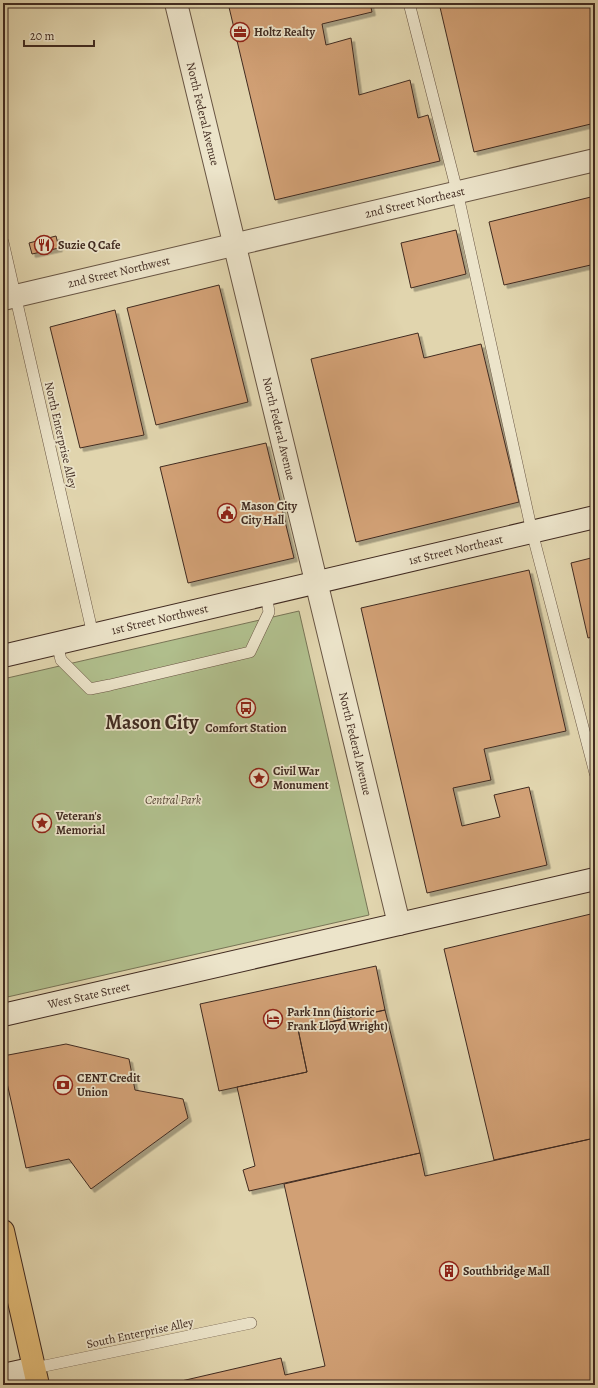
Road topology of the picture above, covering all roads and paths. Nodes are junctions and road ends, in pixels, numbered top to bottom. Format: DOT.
graph roads {
  1 [pos="176,3"];
  2 [pos="409,3"];
  3 [pos="595,160"];
  4 [pos="457,191"];
  5 [pos="3,242"];
  6 [pos="235,245"];
  7 [pos="9,298"];
  8 [pos="595,518"];
  9 [pos="532,532"];
  10 [pos="316,582"];
  11 [pos="266,594"];
  12 [pos="93,635"];
  13 [pos="57,643"];
  14 [pos="3,656"];
  15 [pos="595,773"];
  16 [pos="595,879"];
  17 [pos="399,924"];
  18 [pos="3,1015"];
  19 [pos="3,1231"];
  20 [pos="251,1323"];
  21 [pos="3,1375"];
  22 [pos="36,1377"];
  1 -- 6 [label="street, North Federal Avenue"];
  2 -- 4 [label="lane"];
  3 -- 4 [label="street, 2nd Street Northeast"];
  4 -- 6 [label="street, 2nd Street Northeast"];
  4 -- 9 [label="lane"];
  5 -- 7 [label="lane, North Enterprise Alley"];
  6 -- 7 [label="street, 2nd Street Northwest"];
  6 -- 10 [label="street, North Federal Avenue"];
  7 -- 12 [label="lane, North Enterprise Alley"];
  8 -- 9 [label="street, 1st Street Northeast"];
  9 -- 10 [label="street, 1st Street Northeast"];
  9 -- 15 [label="lane"];
  10 -- 11 [label="street, 1st Street Northwest"];
  10 -- 17 [label="street, North Federal Avenue"];
  11 -- 12 [label="street, 1st Street Northwest"];
  11 -- 13 [label="lane"];
  12 -- 13 [label="street, 1st Street Northwest"];
  13 -- 14 [label="street, 1st Street Northwest"];
  16 -- 17 [label="street, West State Street"];
  17 -- 18 [label="street, West State Street"];
  19 -- 22 [label="main road"];
  20 -- 22 [label="lane, South Enterprise Alley"];
  21 -- 22 [label="street"];
}
